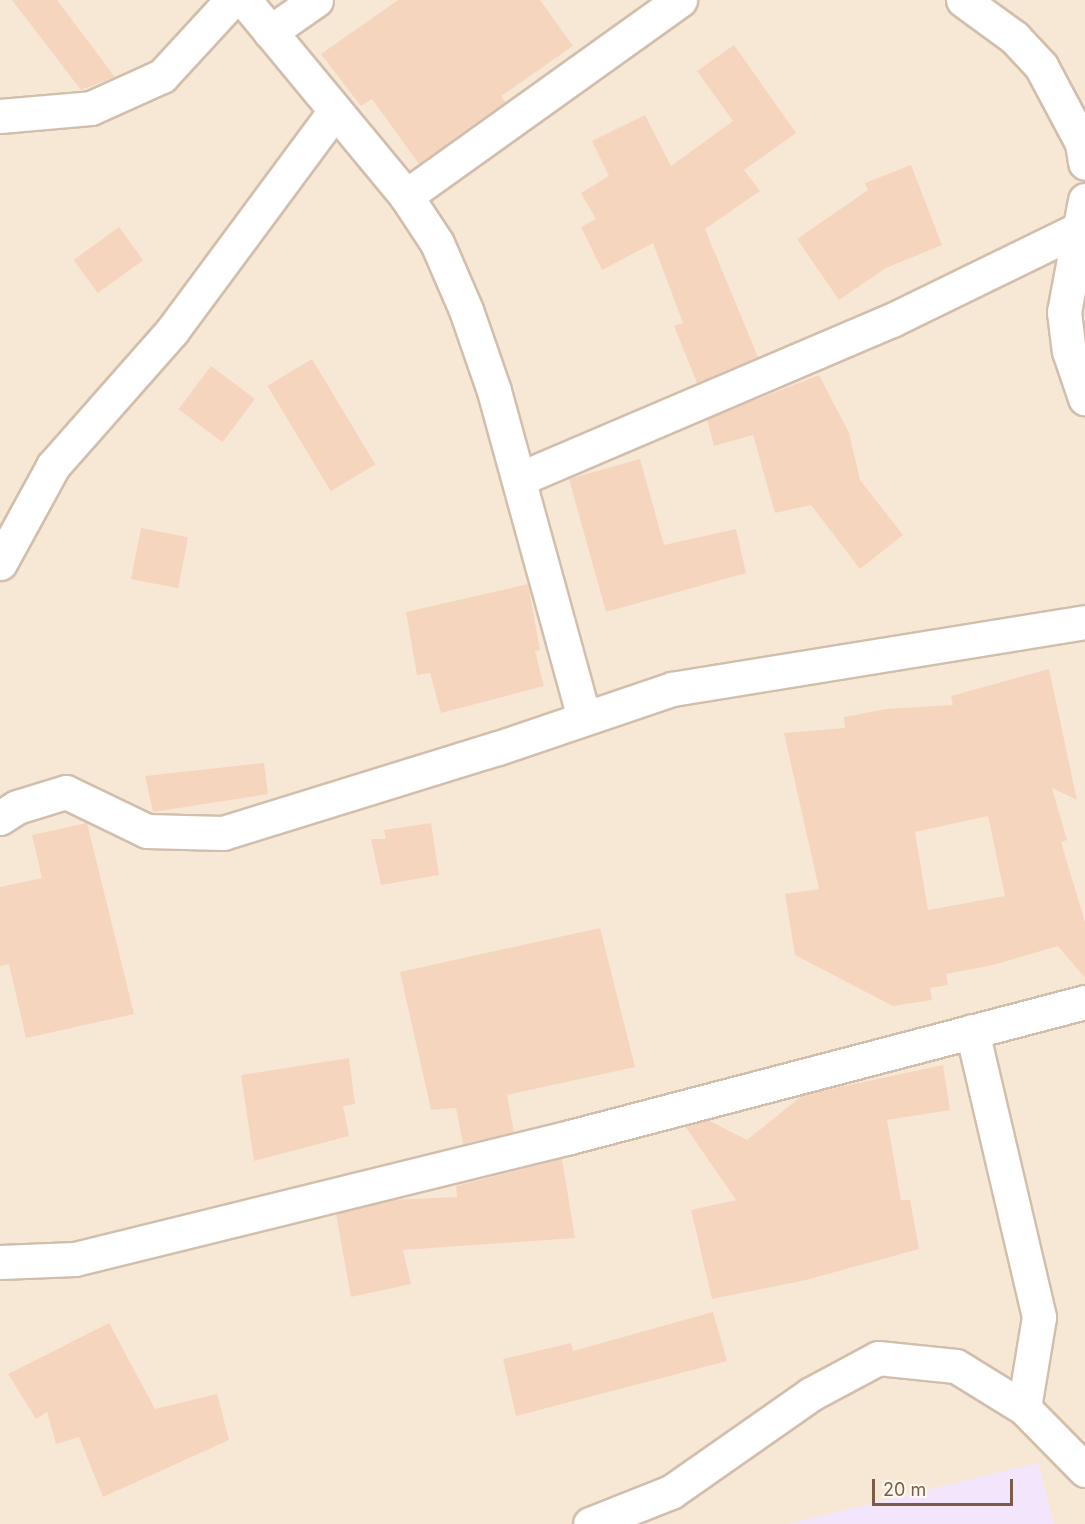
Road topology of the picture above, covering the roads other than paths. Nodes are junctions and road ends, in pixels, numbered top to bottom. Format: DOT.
graph roads {
  1 [pos="232,0"];
  2 [pos="244,0"];
  3 [pos="316,0"];
  4 [pos="680,0"];
  5 [pos="963,0"];
  6 [pos="270,32"];
  7 [pos="335,111"];
  8 [pos="0,116"];
  9 [pos="1085,164"];
  10 [pos="406,196"];
  11 [pos="1084,218"];
  12 [pos="1085,398"];
  13 [pos="519,479"];
  14 [pos="0,563"];
  15 [pos="1085,622"];
  16 [pos="584,717"];
  17 [pos="0,818"];
  18 [pos="1085,1002"];
  19 [pos="972,1031"];
  20 [pos="0,1262"];
  21 [pos="1024,1408"];
  22 [pos="1085,1470"];
  23 [pos="590,1524"];
  1 -- 8 [label="street"];
  2 -- 6 [label="street"];
  3 -- 6 [label="street"];
  4 -- 10 [label="street"];
  5 -- 9 [label="street"];
  6 -- 7 [label="street"];
  7 -- 10 [label="street"];
  7 -- 14 [label="street"];
  10 -- 13 [label="street"];
  11 -- 12 [label="street"];
  11 -- 13 [label="street"];
  13 -- 16 [label="street"];
  15 -- 16 [label="street"];
  16 -- 17 [label="street"];
  18 -- 19 [label="street"];
  19 -- 20 [label="street"];
  19 -- 21 [label="street"];
  21 -- 22 [label="street"];
  21 -- 23 [label="street"];
}
